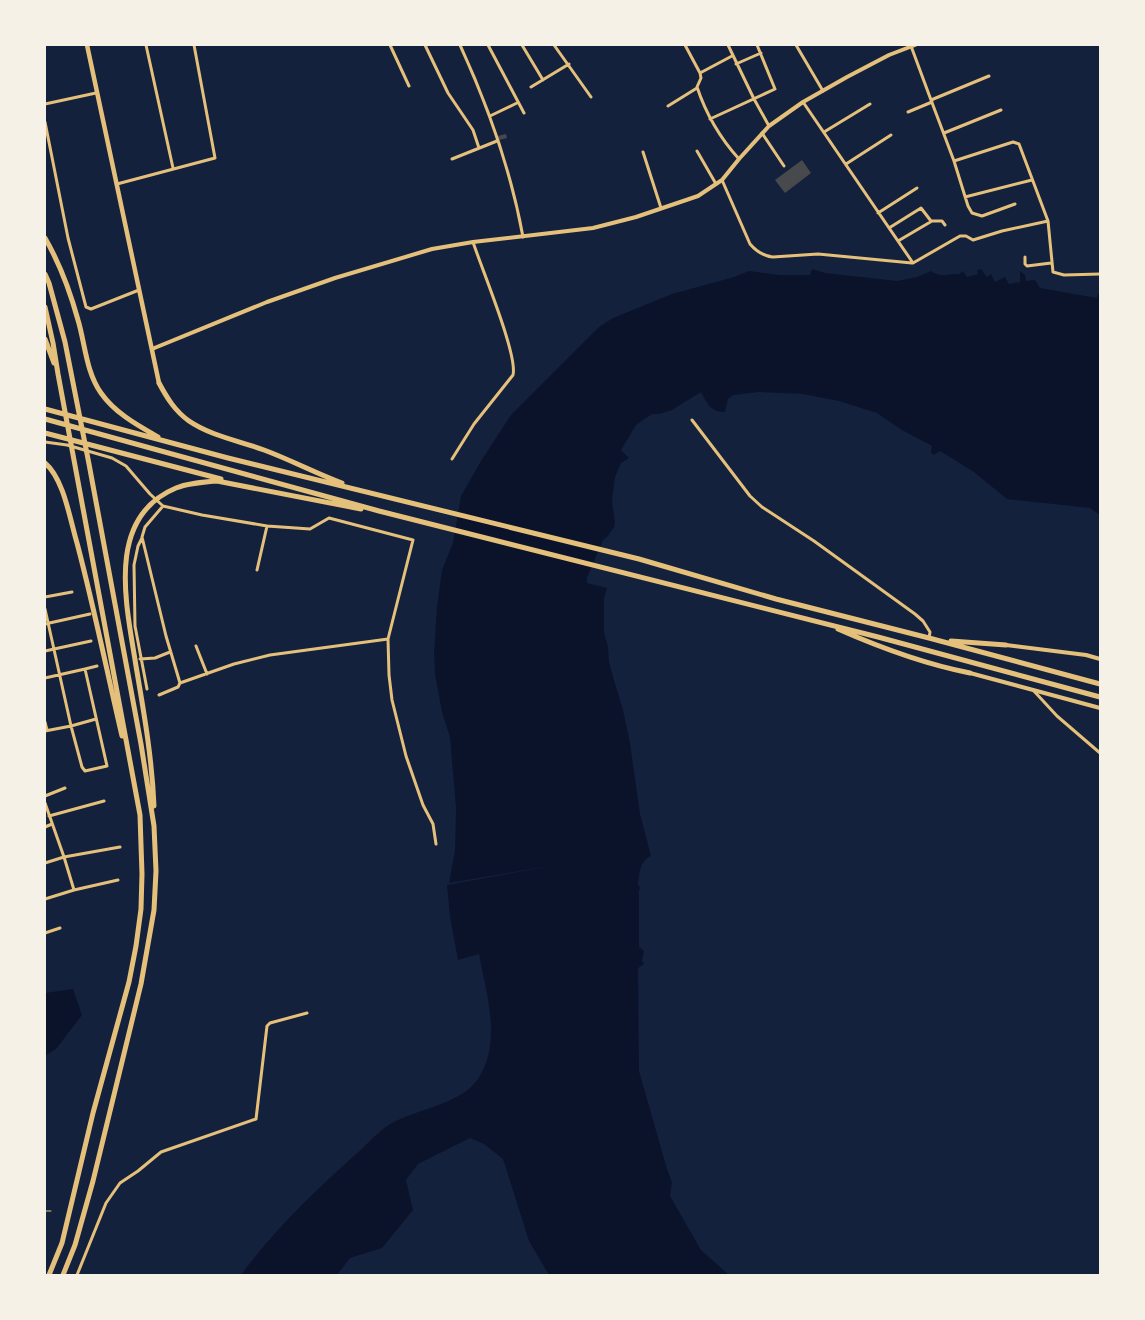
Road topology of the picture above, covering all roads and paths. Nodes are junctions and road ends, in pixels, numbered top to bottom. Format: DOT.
graph roads {
  1 [pos="87,45"];
  2 [pos="146,45"];
  3 [pos="194,45"];
  4 [pos="390,45"];
  5 [pos="425,45"];
  6 [pos="460,45"];
  7 [pos="488,45"];
  8 [pos="522,45"];
  9 [pos="554,45"];
  10 [pos="685,45"];
  11 [pos="728,45"];
  12 [pos="757,45"];
  13 [pos="796,45"];
  14 [pos="913,46"];
  15 [pos="761,53"];
  16 [pos="732,56"];
  17 [pos="569,64"];
  18 [pos="736,64"];
  19 [pos="700,72"];
  20 [pos="989,76"];
  21 [pos="544,80"];
  22 [pos="410,86"];
  23 [pos="531,87"];
  24 [pos="697,88"];
  25 [pos="823,91"];
  26 [pos="96,93"];
  27 [pos="591,97"];
  28 [pos="754,99"];
  29 [pos="932,101"];
  30 [pos="803,102"];
  31 [pos="517,103"];
  32 [pos="45,104"];
  33 [pos="870,104"];
  34 [pos="668,106"];
  35 [pos="1002,110"];
  36 [pos="908,112"];
  37 [pos="524,113"];
  38 [pos="490,116"];
  39 [pos="710,119"];
  40 [pos="45,122"];
  41 [pos="769,126"];
  42 [pos="824,132"];
  43 [pos="762,133"];
  44 [pos="944,133"];
  45 [pos="891,134"];
  46 [pos="497,140"];
  47 [pos="479,148"];
  48 [pos="697,151"];
  49 [pos="643,152"];
  50 [pos="452,159"];
  51 [pos="739,159"];
  52 [pos="954,161"];
  53 [pos="846,164"];
  54 [pos="784,166"];
  55 [pos="173,168"];
  56 [pos="722,180"];
  57 [pos="1032,180"];
  58 [pos="116,184"];
  59 [pos="716,184"];
  60 [pos="917,188"];
  61 [pos="965,196"];
  62 [pos="1015,204"];
  63 [pos="661,208"];
  64 [pos="878,213"];
  65 [pos="1048,221"];
  66 [pos="932,222"];
  67 [pos="945,225"];
  68 [pos="889,228"];
  69 [pos="523,237"];
  70 [pos="45,238"];
  71 [pos="473,242"];
  72 [pos="898,242"];
  73 [pos="1025,257"];
  74 [pos="913,263"];
  75 [pos="1051,263"];
  76 [pos="45,274"];
  77 [pos="1100,274"];
  78 [pos="139,290"];
  79 [pos="45,307"];
  80 [pos="45,338"];
  81 [pos="152,349"];
  82 [pos="57,372"];
  83 [pos="159,383"];
  84 [pos="45,409"];
  85 [pos="45,418"];
  86 [pos="692,420"];
  87 [pos="45,435"];
  88 [pos="165,441"];
  89 [pos="45,442"];
  90 [pos="452,459"];
  91 [pos="45,463"];
  92 [pos="246,486"];
  93 [pos="359,489"];
  94 [pos="164,506"];
  95 [pos="379,511"];
  96 [pos="266,526"];
  97 [pos="142,537"];
  98 [pos="257,570"];
  99 [pos="72,592"];
  100 [pos="45,597"];
  101 [pos="45,609"];
  102 [pos="90,614"];
  103 [pos="823,623"];
  104 [pos="47,624"];
  105 [pos="929,638"];
  106 [pos="388,639"];
  107 [pos="938,640"];
  108 [pos="91,641"];
  109 [pos="1006,645"];
  110 [pos="196,646"];
  111 [pos="54,650"];
  112 [pos="45,651"];
  113 [pos="170,652"];
  114 [pos="140,659"];
  115 [pos="1100,659"];
  116 [pos="97,666"];
  117 [pos="85,669"];
  118 [pos="60,674"];
  119 [pos="207,674"];
  120 [pos="970,674"];
  121 [pos="45,678"];
  122 [pos="180,683"];
  123 [pos="1100,684"];
  124 [pos="147,688"];
  125 [pos="1033,689"];
  126 [pos="159,695"];
  127 [pos="1100,696"];
  128 [pos="1100,708"];
  129 [pos="96,719"];
  130 [pos="45,722"];
  131 [pos="71,726"];
  132 [pos="46,731"];
  133 [pos="1100,753"];
  134 [pos="66,788"];
  135 [pos="45,796"];
  136 [pos="104,801"];
  137 [pos="45,804"];
  138 [pos="140,815"];
  139 [pos="50,816"];
  140 [pos="52,824"];
  141 [pos="154,826"];
  142 [pos="45,827"];
  143 [pos="436,844"];
  144 [pos="120,847"];
  145 [pos="64,856"];
  146 [pos="45,863"];
  147 [pos="118,880"];
  148 [pos="74,890"];
  149 [pos="45,899"];
  150 [pos="60,928"];
  151 [pos="45,933"];
  152 [pos="307,1013"];
  153 [pos="45,1211"];
  154 [pos="52,1211"];
  155 [pos="49,1275"];
  156 [pos="63,1275"];
  157 [pos="77,1275"];
  1 -- 26 [label="main road"];
  2 -- 55 [label="street"];
  3 -- 55 [label="street"];
  4 -- 22 [label="street"];
  5 -- 47 [label="street"];
  6 -- 38 [label="street"];
  7 -- 31 [label="street"];
  8 -- 21 [label="street"];
  9 -- 17 [label="street"];
  10 -- 19 [label="street"];
  11 -- 16 [label="street"];
  12 -- 15 [label="street"];
  13 -- 25 [label="street"];
  14 -- 25 [label="street"];
  14 -- 29 [label="street"];
  15 -- 18 [label="street"];
  15 -- 28 [label="street"];
  16 -- 18 [label="street"];
  16 -- 19 [label="street"];
  17 -- 21 [label="street"];
  17 -- 27 [label="street"];
  18 -- 28 [label="street"];
  19 -- 24 [label="street"];
  20 -- 29 [label="street"];
  21 -- 23 [label="street"];
  24 -- 34 [label="street"];
  24 -- 39 [label="street"];
  25 -- 30 [label="street"];
  26 -- 32 [label="street"];
  26 -- 58 [label="main road"];
  28 -- 39 [label="street"];
  28 -- 41 [label="street"];
  29 -- 36 [label="street"];
  29 -- 44 [label="street"];
  30 -- 41 [label="street"];
  30 -- 42 [label="street"];
  31 -- 37 [label="street"];
  31 -- 38 [label="street"];
  33 -- 42 [label="street"];
  35 -- 44 [label="street"];
  38 -- 46 [label="street"];
  39 -- 51 [label="street"];
  40 -- 78 [label="street"];
  41 -- 43 [label="street"];
  42 -- 53 [label="street"];
  43 -- 51 [label="street"];
  43 -- 54 [label="street"];
  44 -- 52 [label="street"];
  45 -- 53 [label="street"];
  46 -- 47 [label="street"];
  46 -- 69 [label="street"];
  47 -- 50 [label="street"];
  48 -- 59 [label="street"];
  49 -- 63 [label="street"];
  51 -- 56 [label="street"];
  52 -- 57 [label="street"];
  52 -- 61 [label="street"];
  53 -- 64 [label="street"];
  55 -- 58 [label="street"];
  56 -- 59 [label="street"];
  56 -- 74 [label="street"];
  57 -- 61 [label="street"];
  57 -- 65 [label="street"];
  58 -- 78 [label="main road"];
  59 -- 63 [label="street"];
  60 -- 64 [label="street"];
  61 -- 62 [label="street"];
  63 -- 69 [label="street"];
  64 -- 68 [label="street"];
  65 -- 74 [label="street"];
  65 -- 75 [label="street"];
  66 -- 67 [label="street"];
  66 -- 68 [label="street"];
  66 -- 72 [label="street"];
  68 -- 72 [label="street"];
  69 -- 71 [label="street"];
  70 -- 88 [label="highway"];
  71 -- 81 [label="street"];
  71 -- 90 [label="street"];
  72 -- 74 [label="street"];
  73 -- 75 [label="street"];
  75 -- 77 [label="street"];
  76 -- 141 [label="highway"];
  78 -- 81 [label="main road"];
  79 -- 82 [label="highway"];
  80 -- 82 [label="highway"];
  81 -- 83 [label="main road"];
  82 -- 138 [label="highway"];
  83 -- 93 [label="highway"];
  84 -- 88 [label="highway"];
  85 -- 95 [label="highway"];
  86 -- 105 [label="street"];
  87 -- 92 [label="highway"];
  88 -- 93 [label="highway"];
  89 -- 94 [label="street"];
  91 -- 138 [label="highway"];
  92 -- 95 [label="highway"];
  92 -- 141 [label="highway"];
  93 -- 105 [label="highway"];
  94 -- 96 [label="street"];
  94 -- 97 [label="street"];
  95 -- 103 [label="highway"];
  96 -- 98 [label="street"];
  96 -- 106 [label="street"];
  97 -- 113 [label="street"];
  97 -- 114 [label="street"];
  99 -- 100 [label="street"];
  101 -- 104 [label="street"];
  102 -- 104 [label="street"];
  103 -- 120 [label="highway"];
  103 -- 127 [label="highway"];
  104 -- 111 [label="street"];
  105 -- 107 [label="highway"];
  106 -- 119 [label="street"];
  106 -- 143 [label="street"];
  107 -- 109 [label="highway"];
  107 -- 123 [label="highway"];
  108 -- 111 [label="street"];
  109 -- 115 [label="street"];
  110 -- 119 [label="street"];
  111 -- 112 [label="street"];
  111 -- 118 [label="street"];
  113 -- 114 [label="street"];
  113 -- 122 [label="street"];
  114 -- 124 [label="street"];
  116 -- 117 [label="street"];
  117 -- 118 [label="street"];
  117 -- 129 [label="street"];
  118 -- 121 [label="street"];
  118 -- 131 [label="street"];
  119 -- 122 [label="street"];
  120 -- 125 [label="street"];
  122 -- 126 [label="street"];
  125 -- 128 [label="street"];
  125 -- 133 [label="street"];
  129 -- 131 [label="street"];
  129 -- 131 [label="street"];
  130 -- 132 [label="street"];
  131 -- 132 [label="street"];
  134 -- 135 [label="street"];
  136 -- 139 [label="street"];
  137 -- 139 [label="street"];
  138 -- 155 [label="highway"];
  139 -- 140 [label="street"];
  140 -- 142 [label="street"];
  140 -- 145 [label="street"];
  141 -- 156 [label="highway"];
  144 -- 145 [label="street"];
  145 -- 146 [label="street"];
  145 -- 148 [label="street"];
  147 -- 148 [label="street"];
  148 -- 149 [label="street"];
  150 -- 151 [label="street"];
  152 -- 157 [label="street"];
  153 -- 154 [label="path"];
}
